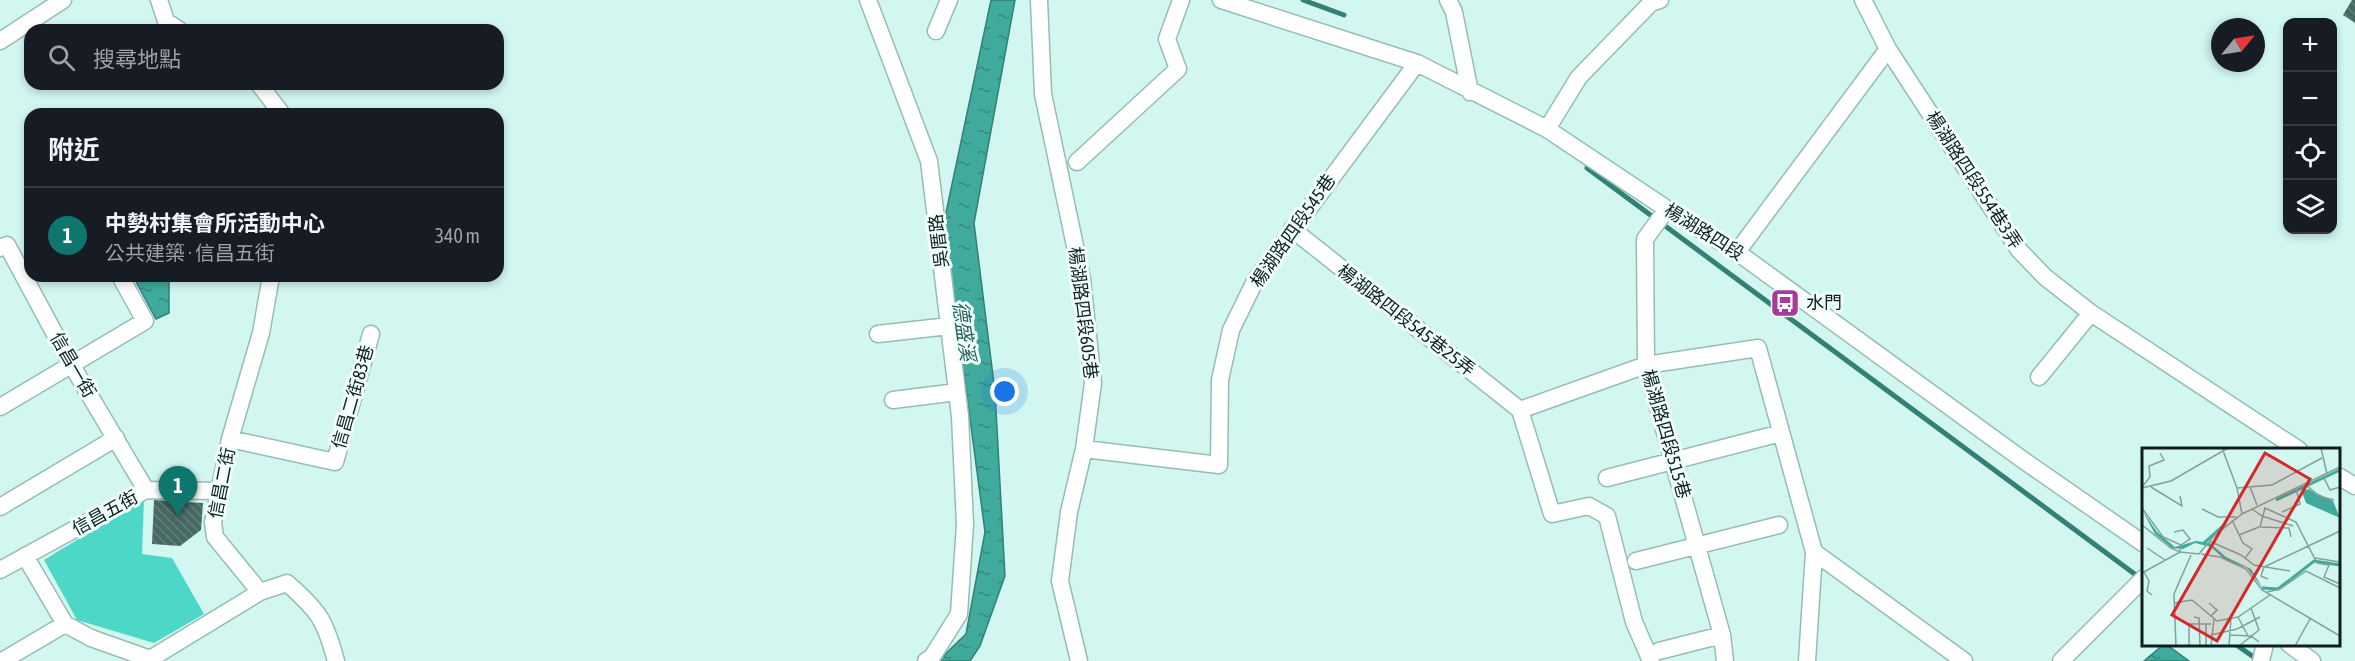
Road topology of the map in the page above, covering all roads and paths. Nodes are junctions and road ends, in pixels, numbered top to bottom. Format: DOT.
graph roads {
  1 [pos="63,0"];
  2 [pos="159,0"];
  3 [pos="868,0"];
  4 [pos="949,0"];
  5 [pos="1039,0"];
  6 [pos="1181,0"];
  7 [pos="1221,0"];
  8 [pos="1449,0"];
  9 [pos="1660,0"];
  10 [pos="1863,0"];
  11 [pos="26,24"];
  12 [pos="170,24"];
  13 [pos="24,25"];
  14 [pos="936,31"];
  15 [pos="0,41"];
  16 [pos="1888,49"];
  17 [pos="1417,63"];
  18 [pos="264,90"];
  19 [pos="1470,92"];
  20 [pos="277,108"];
  21 [pos="1547,129"];
  22 [pos="1077,162"];
  23 [pos="1667,209"];
  24 [pos="1292,229"];
  25 [pos="0,248"];
  26 [pos="1737,252"];
  27 [pos="24,277"];
  28 [pos="27,282"];
  29 [pos="123,282"];
  30 [pos="270,282"];
  31 [pos="2091,313"];
  32 [pos="949,327"];
  33 [pos="371,334"];
  34 [pos="878,334"];
  35 [pos="71,364"];
  36 [pos="1646,365"];
  37 [pos="2039,377"];
  38 [pos="957,392"];
  39 [pos="893,400"];
  40 [pos="0,407"];
  41 [pos="1520,410"];
  42 [pos="1782,434"];
  43 [pos="116,438"];
  44 [pos="230,440"];
  45 [pos="2296,448"];
  46 [pos="1084,449"];
  47 [pos="1675,462"];
  48 [pos="2340,477"];
  49 [pos="1607,478"];
  50 [pos="2355,486"];
  51 [pos="146,490"];
  52 [pos="220,491"];
  53 [pos="0,507"];
  54 [pos="1779,525"];
  55 [pos="2142,543"];
  56 [pos="1697,546"];
  57 [pos="1814,552"];
  58 [pos="25,556"];
  59 [pos="1636,561"];
  60 [pos="0,570"];
  61 [pos="2139,583"];
  62 [pos="260,592"];
  63 [pos="65,624"];
  64 [pos="1722,635"];
  65 [pos="2290,646"];
  66 [pos="1655,656"];
  67 [pos="150,660"];
  68 [pos="2,661"];
  69 [pos="336,661"];
  70 [pos="926,661"];
  71 [pos="1079,661"];
  72 [pos="1725,661"];
  73 [pos="1807,661"];
  74 [pos="1964,661"];
  75 [pos="2061,661"];
  76 [pos="2312,661"];
  1 -- 11 [label="street"];
  2 -- 12 [label="street"];
  3 -- 32 [label="street, 吳厝路"];
  4 -- 14 [label="street"];
  5 -- 46 [label="street, 楊湖路四段605巷"];
  6 -- 22 [label="street"];
  7 -- 17 [label="street, 楊湖路四段"];
  8 -- 19 [label="street"];
  9 -- 21 [label="street"];
  10 -- 16 [label="street, 楊湖路四段554巷3弄"];
  13 -- 15 [label="street"];
  16 -- 26 [label="street"];
  16 -- 31 [label="street, 楊湖路四段554巷3弄"];
  17 -- 19 [label="street, 楊湖路四段"];
  17 -- 24 [label="street, 楊湖路四段545巷"];
  18 -- 20 [label="street"];
  19 -- 21 [label="street, 楊湖路四段"];
  21 -- 23 [label="street, 楊湖路四段"];
  23 -- 26 [label="street, 楊湖路四段"];
  23 -- 36 [label="street, 楊湖路四段515巷"];
  24 -- 41 [label="street, 楊湖路四段545巷25弄"];
  24 -- 46 [label="street, 楊湖路四段545巷"];
  25 -- 27 [label="street, 信昌一街"];
  26 -- 55 [label="street, 楊湖路四段"];
  28 -- 35 [label="street, 信昌一街"];
  29 -- 35 [label="street"];
  30 -- 44 [label="street, 信昌二街"];
  31 -- 37 [label="street"];
  31 -- 45 [label="street, 楊湖路四段554巷3弄"];
  32 -- 34 [label="street"];
  32 -- 38 [label="street, 吳厝路"];
  33 -- 44 [label="street, 信昌二街83巷"];
  35 -- 40 [label="street"];
  35 -- 43 [label="street, 信昌一街"];
  36 -- 41 [label="street"];
  36 -- 42 [label="street"];
  36 -- 47 [label="street, 楊湖路四段515巷"];
  38 -- 39 [label="street"];
  38 -- 70 [label="street, 吳厝路"];
  41 -- 66 [label="street"];
  42 -- 47 [label="street"];
  42 -- 57 [label="street"];
  43 -- 51 [label="street, 信昌一街"];
  43 -- 53 [label="street"];
  44 -- 52 [label="street, 信昌二街"];
  46 -- 71 [label="street, 楊湖路四段605巷"];
  47 -- 49 [label="street"];
  47 -- 56 [label="street, 楊湖路四段515巷"];
  48 -- 50 [label="street"];
  51 -- 52 [label="street, 信昌五街"];
  51 -- 58 [label="street, 信昌五街"];
  52 -- 62 [label="street, 信昌二街"];
  54 -- 56 [label="street"];
  56 -- 59 [label="street"];
  56 -- 64 [label="street, 楊湖路四段515巷"];
  57 -- 73 [label="street"];
  57 -- 74 [label="street"];
  58 -- 60 [label="street, 信昌五街"];
  58 -- 63 [label="street"];
  61 -- 75 [label="street"];
  62 -- 67 [label="street"];
  62 -- 69 [label="street"];
  63 -- 67 [label="street"];
  63 -- 68 [label="street"];
  64 -- 66 [label="street"];
  64 -- 72 [label="street, 楊湖路四段515巷"];
  65 -- 76 [label="street"];
}
